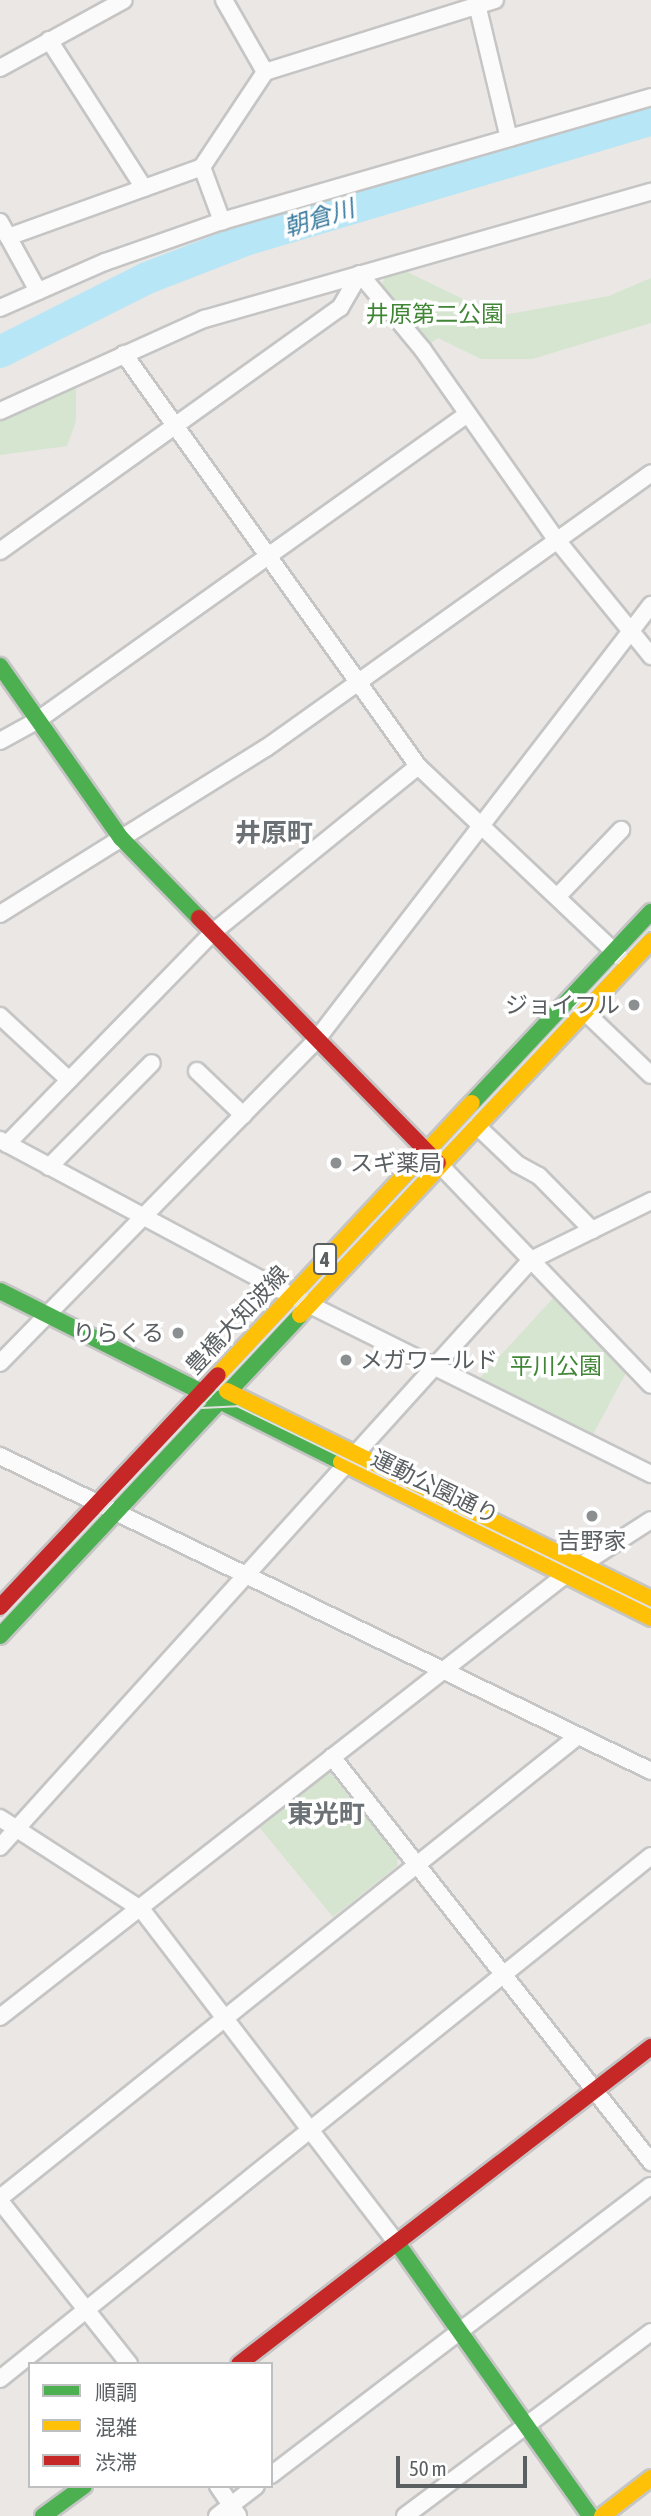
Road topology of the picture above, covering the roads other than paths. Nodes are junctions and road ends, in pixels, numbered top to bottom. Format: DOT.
graph roads {
  1 [pos="124,0"];
  2 [pos="223,0"];
  3 [pos="495,0"];
  4 [pos="477,3"];
  5 [pos="49,40"];
  6 [pos="0,68"];
  7 [pos="265,72"];
  8 [pos="651,97"];
  9 [pos="509,138"];
  10 [pos="202,167"];
  11 [pos="145,188"];
  12 [pos="651,192"];
  13 [pos="222,221"];
  14 [pos="0,222"];
  15 [pos="8,237"];
  16 [pos="360,274"];
  17 [pos="38,291"];
  18 [pos="0,308"];
  19 [pos="124,354"];
  20 [pos="0,411"];
  21 [pos="466,415"];
  22 [pos="174,428"];
  23 [pos="651,473"];
  24 [pos="556,539"];
  25 [pos="0,551"];
  26 [pos="267,556"];
  27 [pos="651,606"];
  28 [pos="630,629"];
  29 [pos="651,656"];
  30 [pos="0,666"];
  31 [pos="358,681"];
  32 [pos="38,720"];
  33 [pos="0,741"];
  34 [pos="418,766"];
  35 [pos="481,825"];
  36 [pos="621,831"];
  37 [pos="121,838"];
  38 [pos="557,897"];
  39 [pos="651,912"];
  40 [pos="0,914"];
  41 [pos="212,933"];
  42 [pos="651,941"];
  43 [pos="614,951"];
  44 [pos="629,964"];
  45 [pos="571,998"];
  46 [pos="584,1011"];
  47 [pos="0,1016"];
  48 [pos="317,1039"];
  49 [pos="152,1063"];
  50 [pos="197,1072"];
  51 [pos="651,1076"];
  52 [pos="69,1080"];
  53 [pos="243,1115"];
  54 [pos="477,1126"];
  55 [pos="3,1142"];
  56 [pos="428,1152"];
  57 [pos="441,1166"];
  58 [pos="50,1167"];
  59 [pos="651,1201"];
  60 [pos="144,1218"];
  61 [pos="592,1230"];
  62 [pos="531,1261"];
  63 [pos="0,1291"];
  64 [pos="290,1296"];
  65 [pos="309,1304"];
  66 [pos="48,1315"];
  67 [pos="0,1363"];
  68 [pos="433,1367"];
  69 [pos="651,1385"];
  70 [pos="203,1389"];
  71 [pos="223,1397"];
  72 [pos="356,1454"];
  73 [pos="0,1456"];
  74 [pos="344,1468"];
  75 [pos="651,1474"];
  76 [pos="97,1503"];
  77 [pos="118,1511"];
  78 [pos="651,1520"];
  79 [pos="581,1564"];
  80 [pos="248,1576"];
  81 [pos="564,1576"];
  82 [pos="651,1599"];
  83 [pos="0,1607"];
  84 [pos="651,1618"];
  85 [pos="0,1636"];
  86 [pos="442,1670"];
  87 [pos="578,1735"];
  88 [pos="332,1757"];
  89 [pos="651,1771"];
  90 [pos="0,1818"];
  91 [pos="19,1830"];
  92 [pos="0,1847"];
  93 [pos="651,1856"];
  94 [pos="416,1866"];
  95 [pos="142,1910"];
  96 [pos="502,1977"];
  97 [pos="0,2017"];
  98 [pos="225,2018"];
  99 [pos="651,2047"];
  100 [pos="592,2093"];
  101 [pos="311,2130"];
  102 [pos="651,2162"];
  103 [pos="651,2186"];
  104 [pos="0,2199"];
  105 [pos="397,2243"];
  106 [pos="87,2311"];
  107 [pos="651,2332"];
  108 [pos="460,2333"];
  109 [pos="127,2362"];
  110 [pos="242,2362"];
  111 [pos="0,2379"];
  112 [pos="528,2426"];
  113 [pos="273,2473"];
  114 [pos="651,2478"];
  115 [pos="81,2488"];
  116 [pos="219,2488"];
  117 [pos="254,2488"];
  118 [pos="234,2510"];
  119 [pos="43,2516"];
  120 [pos="217,2516"];
  121 [pos="405,2516"];
  122 [pos="590,2516"];
  123 [pos="602,2516"];
  1 -- 5 [label="street"];
  2 -- 7 [label="street"];
  3 -- 4 [label="street"];
  4 -- 7 [label="street"];
  4 -- 9 [label="street"];
  5 -- 6 [label="street"];
  5 -- 11 [label="street"];
  7 -- 10 [label="street"];
  8 -- 9 [label="street"];
  9 -- 13 [label="street"];
  10 -- 11 [label="street"];
  10 -- 13 [label="street"];
  11 -- 15 [label="street"];
  12 -- 16 [label="street"];
  13 -- 17 [label="street"];
  14 -- 15 [label="street"];
  15 -- 17 [label="street"];
  16 -- 19 [label="street"];
  16 -- 21 [label="street"];
  16 -- 22 [label="street"];
  17 -- 18 [label="street"];
  19 -- 20 [label="street"];
  19 -- 22 [label="street"];
  21 -- 24 [label="street"];
  21 -- 26 [label="street"];
  22 -- 25 [label="street"];
  22 -- 26 [label="street"];
  23 -- 24 [label="street"];
  24 -- 28 [label="street"];
  24 -- 31 [label="street"];
  26 -- 31 [label="street"];
  26 -- 32 [label="street"];
  27 -- 28 [label="street"];
  28 -- 29 [label="street"];
  28 -- 35 [label="street"];
  30 -- 32 [label="street"];
  31 -- 34 [label="street"];
  31 -- 37 [label="street"];
  32 -- 33 [label="street"];
  32 -- 37 [label="street"];
  34 -- 35 [label="street"];
  34 -- 41 [label="street"];
  35 -- 38 [label="street"];
  35 -- 48 [label="street"];
  36 -- 38 [label="street"];
  37 -- 40 [label="street"];
  37 -- 41 [label="street"];
  38 -- 43 [label="street"];
  39 -- 43 [label="street, 豊橋大知波線 / 4"];
  41 -- 48 [label="street"];
  41 -- 52 [label="street"];
  42 -- 44 [label="street, 豊橋大知波線 / 4"];
  43 -- 44 [label="street"];
  43 -- 45 [label="street, 豊橋大知波線 / 4"];
  44 -- 46 [label="street, 豊橋大知波線 / 4"];
  45 -- 46 [label="street"];
  45 -- 56 [label="street, 豊橋大知波線 / 4"];
  46 -- 51 [label="street"];
  46 -- 54 [label="street, 豊橋大知波線 / 4"];
  47 -- 52 [label="street"];
  48 -- 53 [label="street"];
  48 -- 56 [label="street"];
  49 -- 58 [label="street"];
  50 -- 53 [label="street"];
  52 -- 55 [label="street"];
  53 -- 60 [label="street"];
  54 -- 57 [label="street, 豊橋大知波線 / 4"];
  54 -- 61 [label="street"];
  55 -- 58 [label="street"];
  56 -- 57 [label="street"];
  56 -- 64 [label="street, 豊橋大知波線 / 4"];
  57 -- 62 [label="street"];
  57 -- 65 [label="street, 豊橋大知波線 / 4"];
  58 -- 60 [label="street"];
  59 -- 61 [label="street"];
  60 -- 64 [label="street"];
  60 -- 66 [label="street"];
  61 -- 62 [label="street"];
  62 -- 68 [label="street"];
  62 -- 69 [label="street"];
  63 -- 66 [label="street, 運動公園通り"];
  64 -- 65 [label="street"];
  64 -- 70 [label="street, 豊橋大知波線 / 4"];
  65 -- 68 [label="street"];
  65 -- 71 [label="street, 豊橋大知波線 / 4"];
  66 -- 67 [label="street"];
  66 -- 70 [label="street, 運動公園通り"];
  68 -- 72 [label="street"];
  68 -- 75 [label="street"];
  70 -- 71 [label="street, 運動公園通り"];
  70 -- 76 [label="street, 豊橋大知波線 / 4"];
  71 -- 72 [label="street, 運動公園通り"];
  71 -- 74 [label="street, 運動公園通り"];
  71 -- 77 [label="street, 豊橋大知波線 / 4"];
  72 -- 74 [label="street"];
  72 -- 79 [label="street, 運動公園通り"];
  73 -- 76 [label="street"];
  74 -- 80 [label="street"];
  74 -- 81 [label="street, 運動公園通り"];
  76 -- 77 [label="street"];
  76 -- 83 [label="street, 豊橋大知波線 / 4"];
  77 -- 80 [label="street"];
  77 -- 85 [label="street, 豊橋大知波線 / 4"];
  78 -- 79 [label="street"];
  79 -- 81 [label="street"];
  79 -- 82 [label="street, 運動公園通り"];
  80 -- 86 [label="street"];
  80 -- 91 [label="street"];
  81 -- 84 [label="street, 運動公園通り"];
  81 -- 86 [label="street"];
  86 -- 87 [label="street"];
  86 -- 88 [label="street"];
  87 -- 89 [label="street"];
  87 -- 94 [label="street"];
  88 -- 94 [label="street"];
  88 -- 95 [label="street"];
  90 -- 91 [label="street"];
  91 -- 92 [label="street"];
  91 -- 95 [label="street"];
  93 -- 96 [label="street"];
  94 -- 96 [label="street"];
  94 -- 98 [label="street"];
  95 -- 97 [label="street"];
  95 -- 98 [label="street"];
  96 -- 100 [label="street"];
  96 -- 101 [label="street"];
  98 -- 101 [label="street"];
  98 -- 104 [label="street"];
  99 -- 100 [label="street"];
  100 -- 102 [label="street"];
  100 -- 105 [label="street"];
  101 -- 105 [label="street"];
  101 -- 106 [label="street"];
  103 -- 108 [label="street"];
  104 -- 106 [label="street"];
  105 -- 108 [label="street"];
  105 -- 110 [label="street"];
  106 -- 109 [label="street"];
  106 -- 111 [label="street"];
  107 -- 112 [label="street"];
  108 -- 112 [label="street"];
  108 -- 113 [label="street"];
  112 -- 121 [label="street"];
  112 -- 122 [label="street"];
  114 -- 123 [label="street"];
  115 -- 119 [label="street"];
  116 -- 118 [label="street"];
  117 -- 118 [label="street"];
  118 -- 120 [label="street"];
}
